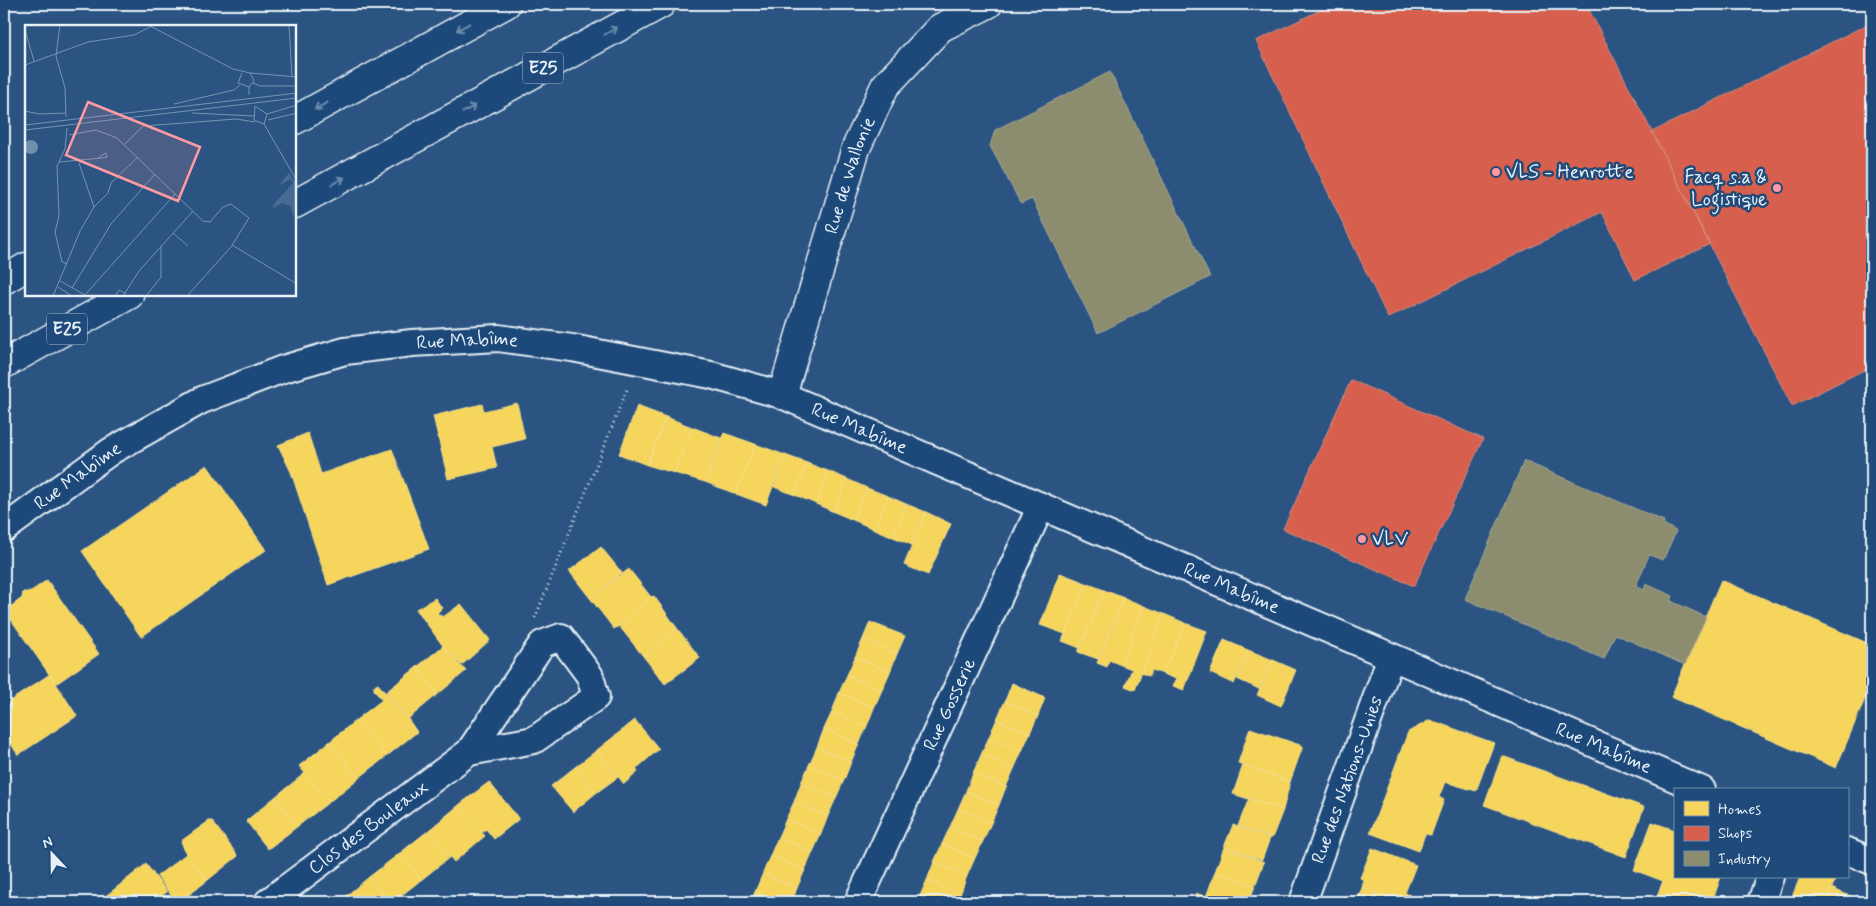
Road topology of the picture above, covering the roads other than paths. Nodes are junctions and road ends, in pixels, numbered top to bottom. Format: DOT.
graph roads {
  1 [pos="506,4"];
  2 [pos="661,4"];
  3 [pos="988,4"];
  4 [pos="296,119"];
  5 [pos="296,203"];
  6 [pos="25,268"];
  7 [pos="4,280"];
  8 [pos="127,296"];
  9 [pos="4,364"];
  10 [pos="782,395"];
  11 [pos="1041,506"];
  12 [pos="4,529"];
  13 [pos="1391,657"];
  14 [pos="469,752"];
  15 [pos="1697,788"];
  16 [pos="1848,850"];
  17 [pos="1872,861"];
  18 [pos="1770,878"];
  19 [pos="268,902"];
  20 [pos="858,902"];
  21 [pos="1303,902"];
  22 [pos="1761,902"];
  1 -- 4 [label="main road, one-way"];
  5 -- 2 [label="main road, E25, one-way"];
  3 -- 10 [label="main road, Rue de Wallonie"];
  6 -- 7 [label="main road"];
  8 -- 9 [label="main road, E25"];
  10 -- 11 [label="street, Rue Mabîme"];
  10 -- 12 [label="street, Rue Mabîme"];
  11 -- 13 [label="street, Rue Mabîme"];
  11 -- 20 [label="street, Rue Gosserie"];
  13 -- 15 [label="street, Rue Mabîme"];
  13 -- 21 [label="street, Rue des Nations-Unies"];
  14 -- 14 [label="street, Clos des Bouleaux"];
  14 -- 19 [label="street, Clos des Bouleaux"];
  16 -- 17 [label="street"];
  18 -- 22 [label="street"];
}
